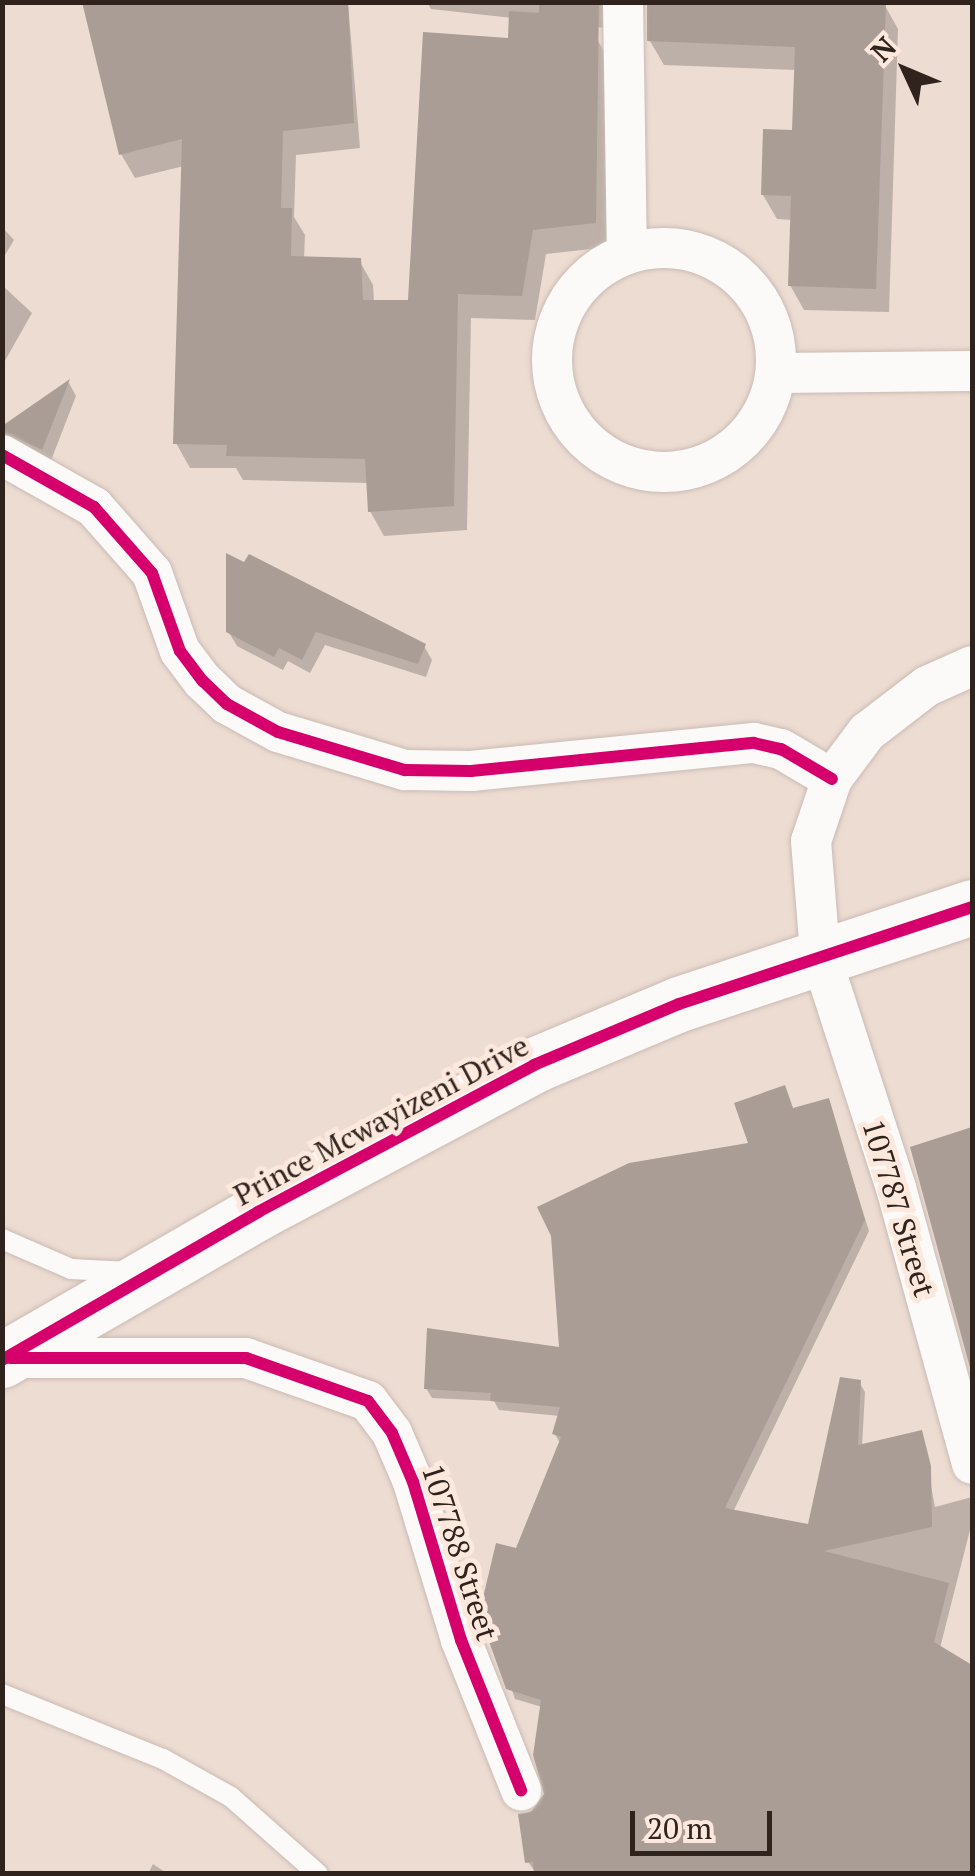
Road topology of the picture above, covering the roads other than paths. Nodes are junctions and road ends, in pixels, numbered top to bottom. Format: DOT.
graph roads {
  1 [pos="622,2"];
  2 [pos="627,254"];
  3 [pos="972,371"];
  4 [pos="776,373"];
  5 [pos="2,455"];
  6 [pos="972,666"];
  7 [pos="832,778"];
  8 [pos="972,907"];
  9 [pos="820,954"];
  10 [pos="2,1239"];
  11 [pos="151,1273"];
  12 [pos="4,1359"];
  13 [pos="972,1464"];
  14 [pos="2,1694"];
  15 [pos="521,1790"];
  16 [pos="318,1874"];
  1 -- 2 [label="street"];
  2 -- 4 [label="street"];
  2 -- 4 [label="street"];
  3 -- 4 [label="street"];
  5 -- 7 [label="street"];
  6 -- 7 [label="street"];
  7 -- 9 [label="street, 107787 Street"];
  8 -- 9 [label="street, Prince Mcwayizeni Drive"];
  9 -- 11 [label="street, Prince Mcwayizeni Drive"];
  9 -- 13 [label="street, 107787 Street"];
  10 -- 11 [label="lane"];
  11 -- 12 [label="street, Prince Mcwayizeni Drive"];
  12 -- 15 [label="street, 107788 Street"];
  14 -- 16 [label="lane"];
}
